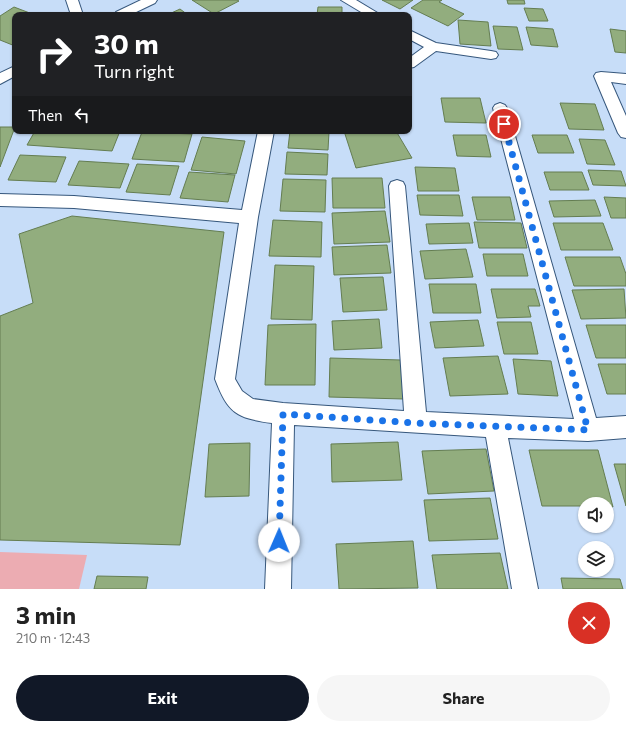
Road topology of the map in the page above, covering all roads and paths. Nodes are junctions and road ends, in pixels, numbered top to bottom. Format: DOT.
graph roads {
  1 [pos="72,0"];
  2 [pos="151,0"];
  3 [pos="347,0"];
  4 [pos="76,12"];
  5 [pos="126,12"];
  6 [pos="369,12"];
  7 [pos="412,36"];
  8 [pos="433,47"];
  9 [pos="491,55"];
  10 [pos="412,62"];
  11 [pos="12,72"];
  12 [pos="0,79"];
  13 [pos="626,79"];
  14 [pos="500,108"];
  15 [pos="626,133"];
  16 [pos="265,134"];
  17 [pos="397,186"];
  18 [pos="0,200"];
  19 [pos="249,217"];
  20 [pos="283,414"];
  21 [pos="416,423"];
  22 [pos="494,427"];
  23 [pos="626,427"];
  24 [pos="588,430"];
  25 [pos="278,589"];
  26 [pos="525,589"];
  1 -- 4 [label="street"];
  2 -- 5 [label="street"];
  3 -- 6 [label="street"];
  7 -- 8 [label="street"];
  8 -- 9 [label="street"];
  8 -- 10 [label="street"];
  11 -- 12 [label="street"];
  13 -- 15 [label="street"];
  14 -- 24 [label="street"];
  16 -- 19 [label="street"];
  17 -- 21 [label="street"];
  18 -- 19 [label="street"];
  19 -- 20 [label="street"];
  20 -- 21 [label="street"];
  20 -- 25 [label="street"];
  21 -- 22 [label="street"];
  22 -- 24 [label="street"];
  22 -- 26 [label="street"];
  23 -- 24 [label="street"];
}
